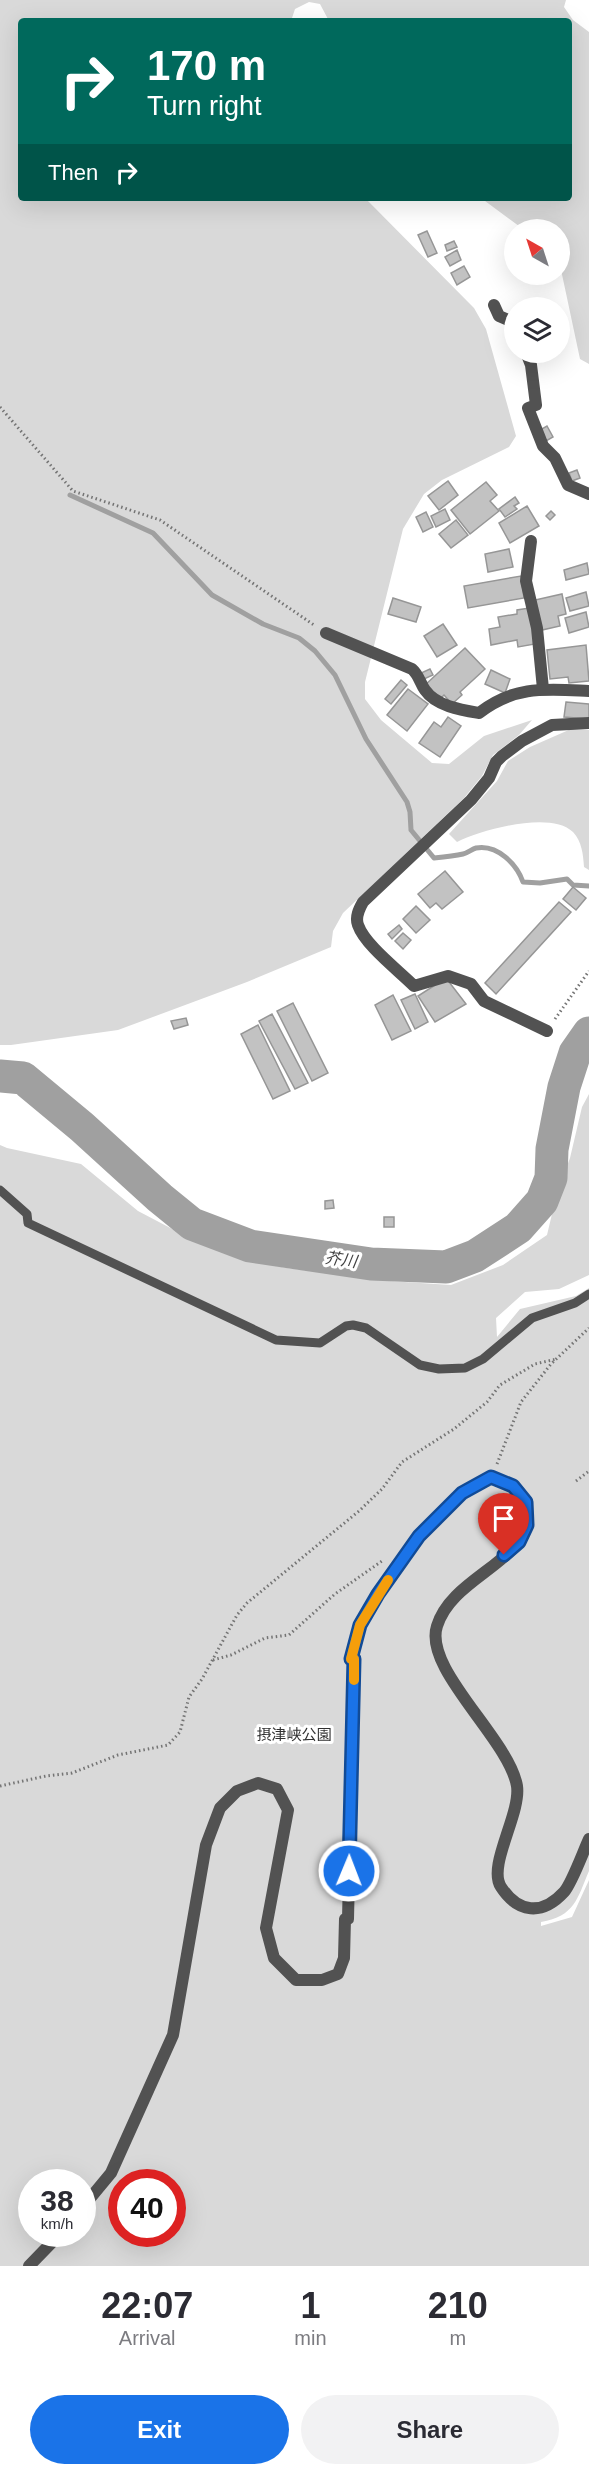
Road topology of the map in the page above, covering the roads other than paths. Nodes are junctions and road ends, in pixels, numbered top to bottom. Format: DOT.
graph roads {
  1 [pos="494,305"];
  2 [pos="504,318"];
  3 [pos="530,363"];
  4 [pos="589,494"];
  5 [pos="531,541"];
  6 [pos="326,633"];
  7 [pos="543,689"];
  8 [pos="589,691"];
  9 [pos="589,723"];
  10 [pos="547,1031"];
  11 [pos="0,1190"];
  12 [pos="589,1294"];
  13 [pos="589,1839"];
  14 [pos="96,2191"];
  15 [pos="47,2247"];
  16 [pos="29,2266"];
  1 -- 2 [label="street"];
  3 -- 4 [label="street"];
  5 -- 7 [label="street"];
  6 -- 7 [label="street"];
  7 -- 8 [label="street"];
  9 -- 10 [label="street"];
  11 -- 12 [label="lane"];
  13 -- 14 [label="street"];
  15 -- 16 [label="street"];
}
